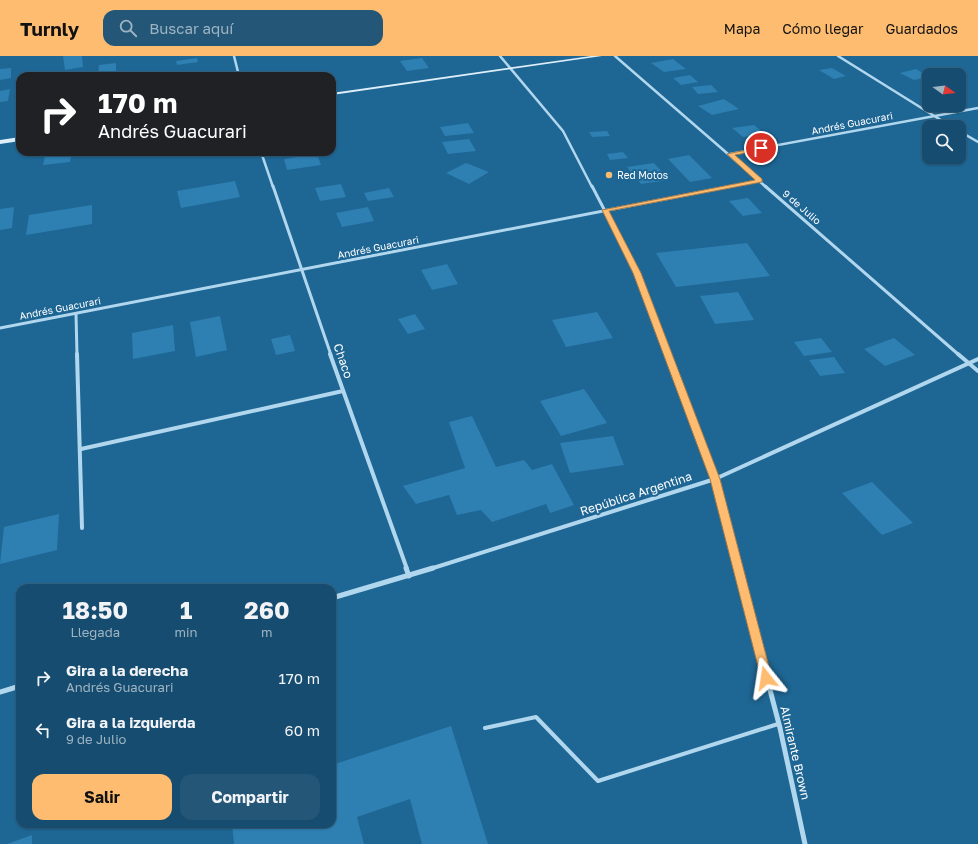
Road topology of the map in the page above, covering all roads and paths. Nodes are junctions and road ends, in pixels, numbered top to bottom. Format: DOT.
graph roads {
  1 [pos="234,56"];
  2 [pos="500,56"];
  3 [pos="600,56"];
  4 [pos="615,56"];
  5 [pos="838,56"];
  6 [pos="510,69"];
  7 [pos="238,72"];
  8 [pos="336,93"];
  9 [pos="978,108"];
  10 [pos="933,115"];
  11 [pos="941,120"];
  12 [pos="966,135"];
  13 [pos="16,140"];
  14 [pos="0,142"];
  15 [pos="978,142"];
  16 [pos="730,154"];
  17 [pos="262,156"];
  18 [pos="759,181"];
  19 [pos="605,210"];
  20 [pos="300,271"];
  21 [pos="76,314"];
  22 [pos="0,328"];
  23 [pos="978,359"];
  24 [pos="968,363"];
  25 [pos="978,371"];
  26 [pos="343,391"];
  27 [pos="81,449"];
  28 [pos="715,479"];
  29 [pos="82,528"];
  30 [pos="409,576"];
  31 [pos="336,597"];
  32 [pos="16,687"];
  33 [pos="0,692"];
  34 [pos="778,724"];
  35 [pos="485,728"];
  36 [pos="805,844"];
  1 -- 7 [label="street"];
  2 -- 6 [label="street, Almirante Brown"];
  3 -- 6 [label="main road"];
  4 -- 16 [label="street, 9 de Julio"];
  5 -- 10 [label="street"];
  6 -- 8 [label="main road"];
  6 -- 19 [label="street, Almirante Brown"];
  9 -- 10 [label="street, Andrés Guacurari"];
  10 -- 11 [label="street"];
  10 -- 16 [label="street, Andrés Guacurari"];
  12 -- 15 [label="street"];
  13 -- 14 [label="main road"];
  16 -- 18 [label="street, 9 de Julio"];
  17 -- 20 [label="street, Chaco"];
  18 -- 19 [label="street, Andrés Guacurari"];
  18 -- 24 [label="street, 9 de Julio"];
  19 -- 20 [label="street, Andrés Guacurari"];
  19 -- 28 [label="street, Almirante Brown"];
  20 -- 21 [label="street, Andrés Guacurari"];
  20 -- 26 [label="street, Chaco"];
  21 -- 22 [label="street, Andrés Guacurari"];
  21 -- 27 [label="street"];
  23 -- 24 [label="street, República Argentina"];
  24 -- 25 [label="street, 9 de Julio"];
  24 -- 28 [label="street, República Argentina"];
  26 -- 27 [label="street"];
  26 -- 30 [label="street, Chaco"];
  27 -- 29 [label="street"];
  28 -- 30 [label="street, República Argentina"];
  28 -- 34 [label="street, Almirante Brown"];
  30 -- 31 [label="street, República Argentina"];
  32 -- 33 [label="street"];
  34 -- 35 [label="lane"];
  34 -- 36 [label="street, Almirante Brown"];
}
